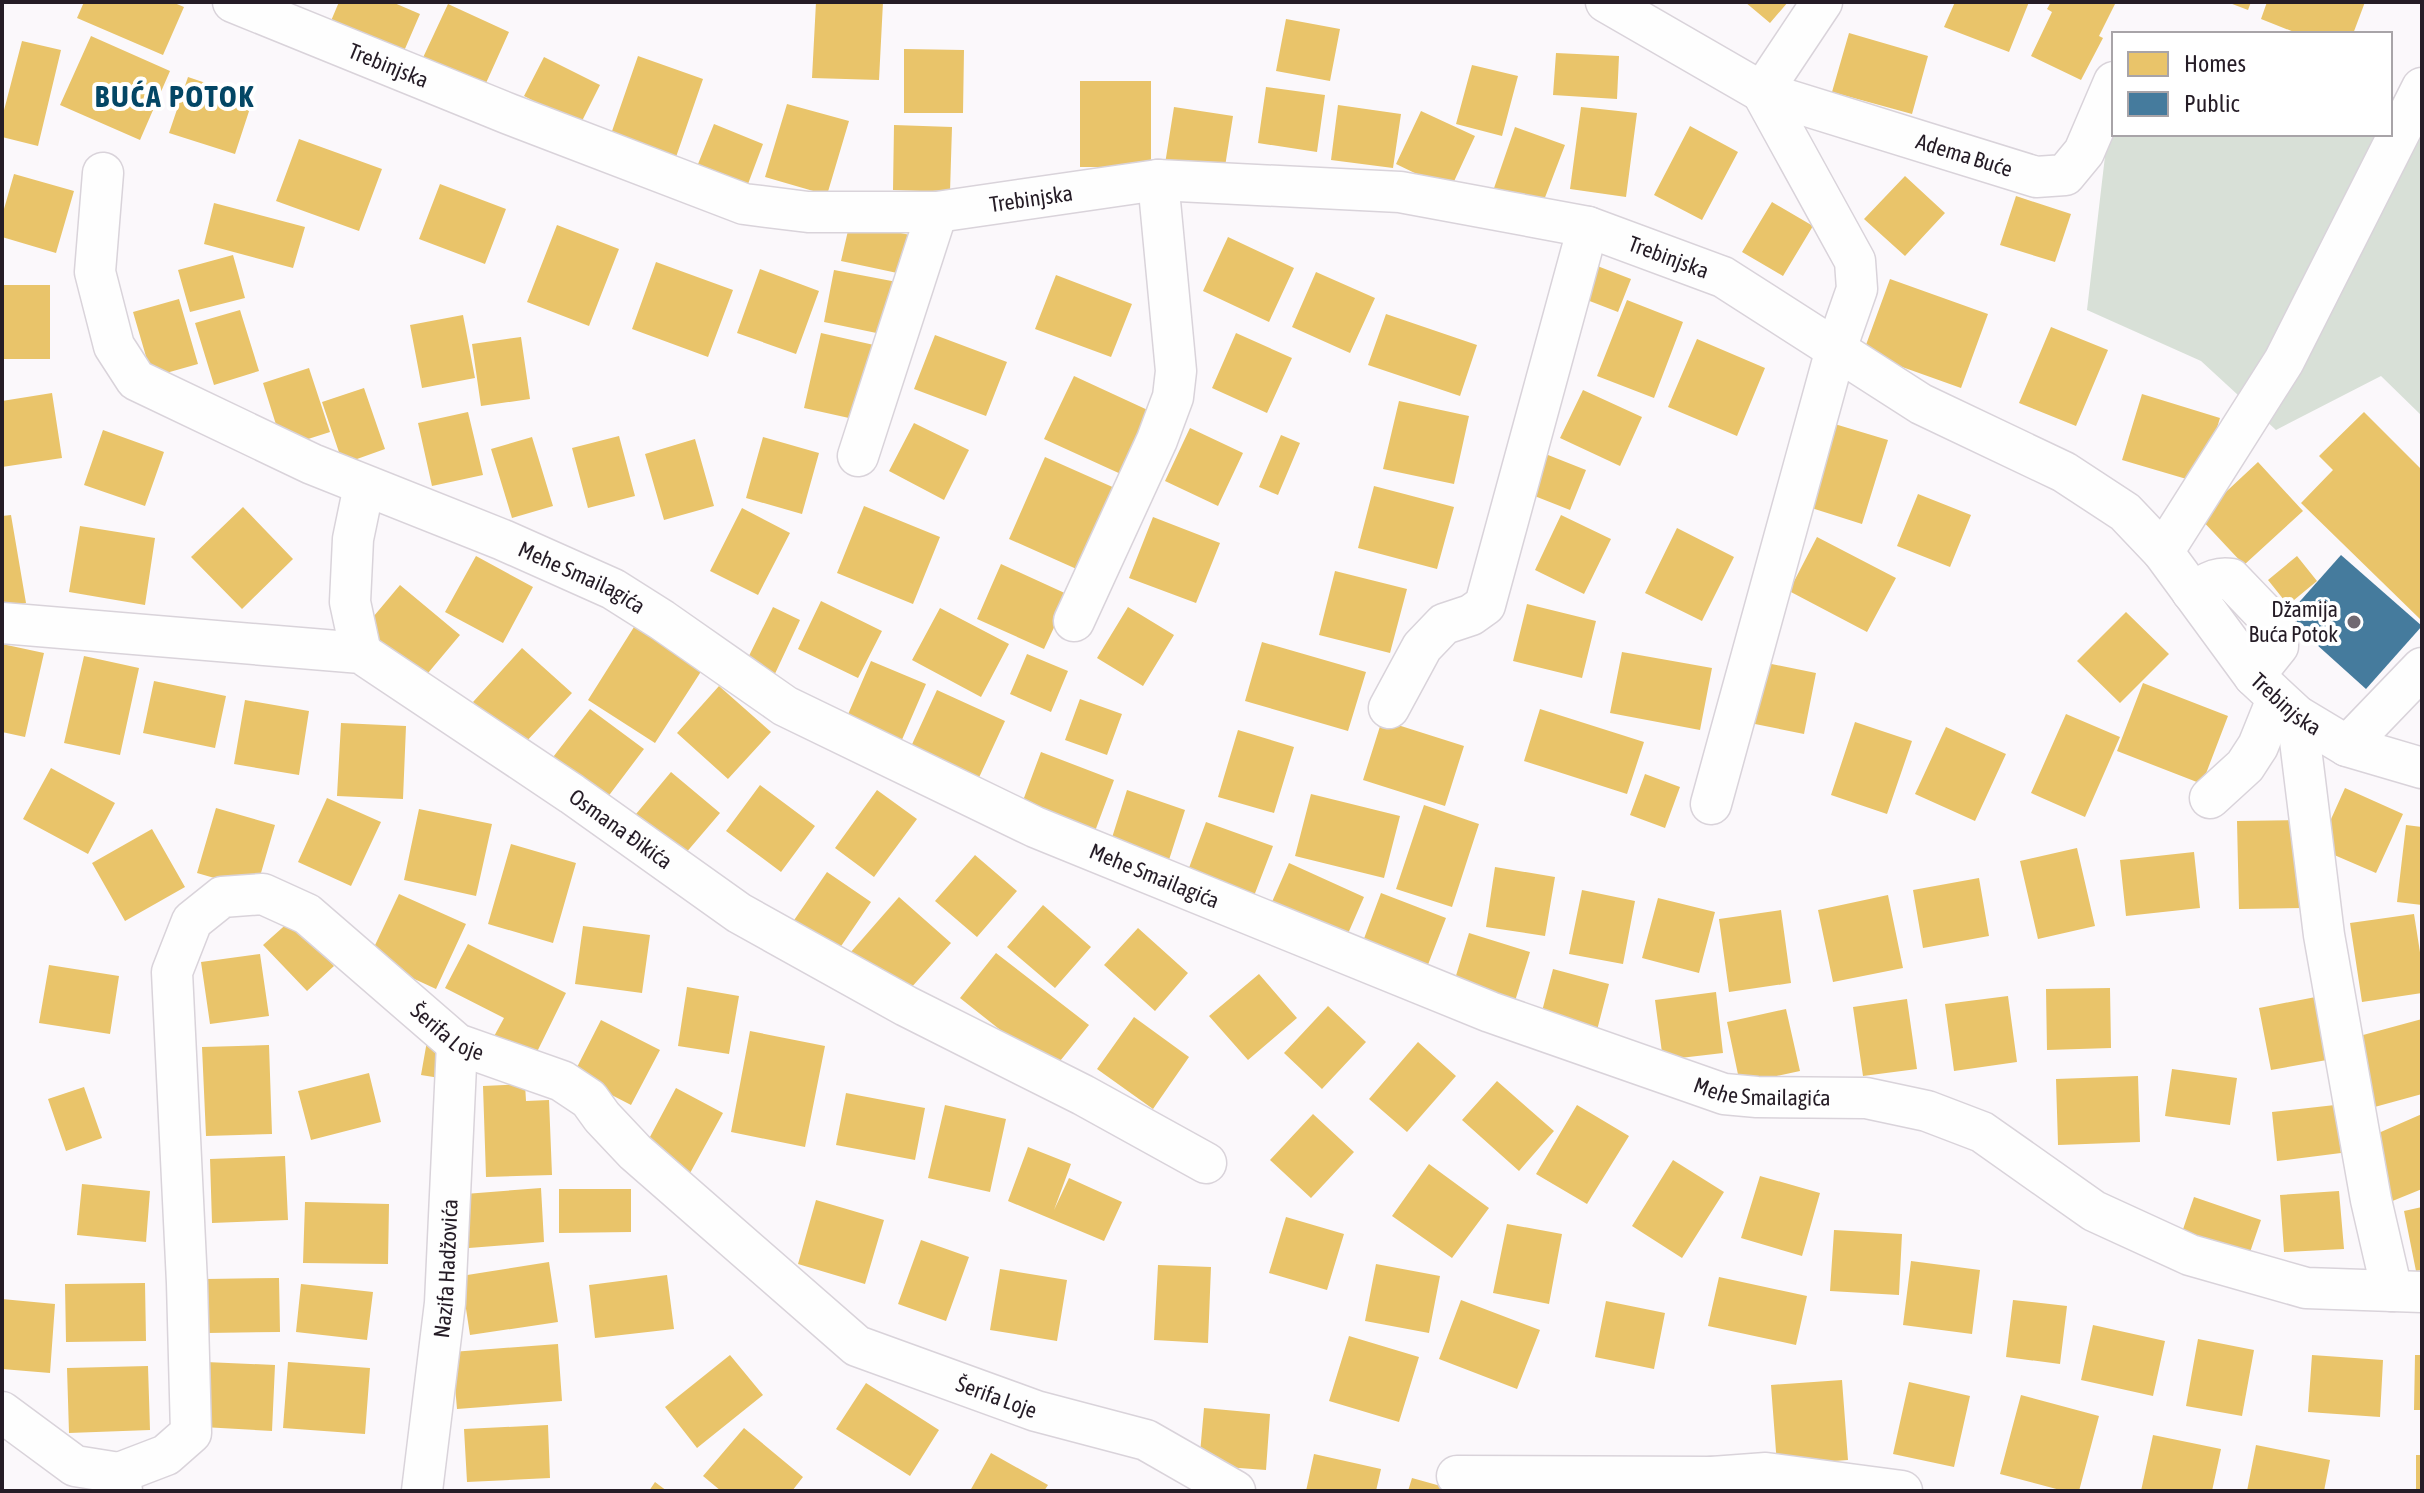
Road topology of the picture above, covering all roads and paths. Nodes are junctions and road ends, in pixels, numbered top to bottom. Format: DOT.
graph roads {
  1 [pos="233,2"];
  2 [pos="1606,2"];
  3 [pos="1822,2"];
  4 [pos="2112,87"];
  5 [pos="2422,88"];
  6 [pos="1762,92"];
  7 [pos="103,173"];
  8 [pos="1158,180"];
  9 [pos="937,212"];
  10 [pos="1588,227"];
  11 [pos="1836,349"];
  12 [pos="858,456"];
  13 [pos="364,486"];
  14 [pos="2163,552"];
  15 [pos="1074,621"];
  16 [pos="2,623"];
  17 [pos="361,653"];
  18 [pos="2422,668"];
  19 [pos="2276,697"];
  20 [pos="1389,708"];
  21 [pos="2347,746"];
  22 [pos="2422,768"];
  23 [pos="2210,798"];
  24 [pos="1711,804"];
  25 [pos="457,1044"];
  26 [pos="1206,1163"];
  27 [pos="2407,1291"];
  28 [pos="2,1412"];
  29 [pos="1457,1476"];
  30 [pos="121,1482"];
  31 [pos="1712,1484"];
  32 [pos="422,1491"];
  33 [pos="1235,1491"];
  34 [pos="1902,1491"];
  1 -- 9 [label="street, Trebinjska"];
  2 -- 6 [label="street, Adema Buće"];
  3 -- 6 [label="street"];
  4 -- 6 [label="street, Adema Buće"];
  5 -- 14 [label="street"];
  6 -- 11 [label="street"];
  7 -- 13 [label="street, Mehe Smailagića"];
  8 -- 9 [label="street, Trebinjska"];
  8 -- 10 [label="street, Trebinjska"];
  8 -- 15 [label="street"];
  9 -- 12 [label="street"];
  10 -- 11 [label="street, Trebinjska"];
  10 -- 20 [label="street"];
  11 -- 14 [label="street, Trebinjska"];
  11 -- 24 [label="street"];
  13 -- 17 [label="street"];
  13 -- 27 [label="street, Mehe Smailagića"];
  14 -- 19 [label="street, Trebinjska"];
  16 -- 17 [label="street, Osmana Đikića"];
  17 -- 26 [label="street, Osmana Đikića"];
  18 -- 21 [label="street"];
  19 -- 21 [label="street, Trebinjska"];
  19 -- 23 [label="street"];
  19 -- 27 [label="street"];
  21 -- 22 [label="street, Trebinjska"];
  25 -- 30 [label="street, Šerifa Loje"];
  25 -- 32 [label="street, Nazifa Hadžovića"];
  25 -- 33 [label="street, Šerifa Loje"];
  28 -- 30 [label="street"];
  29 -- 31 [label="street"];
  31 -- 34 [label="street"];
}
